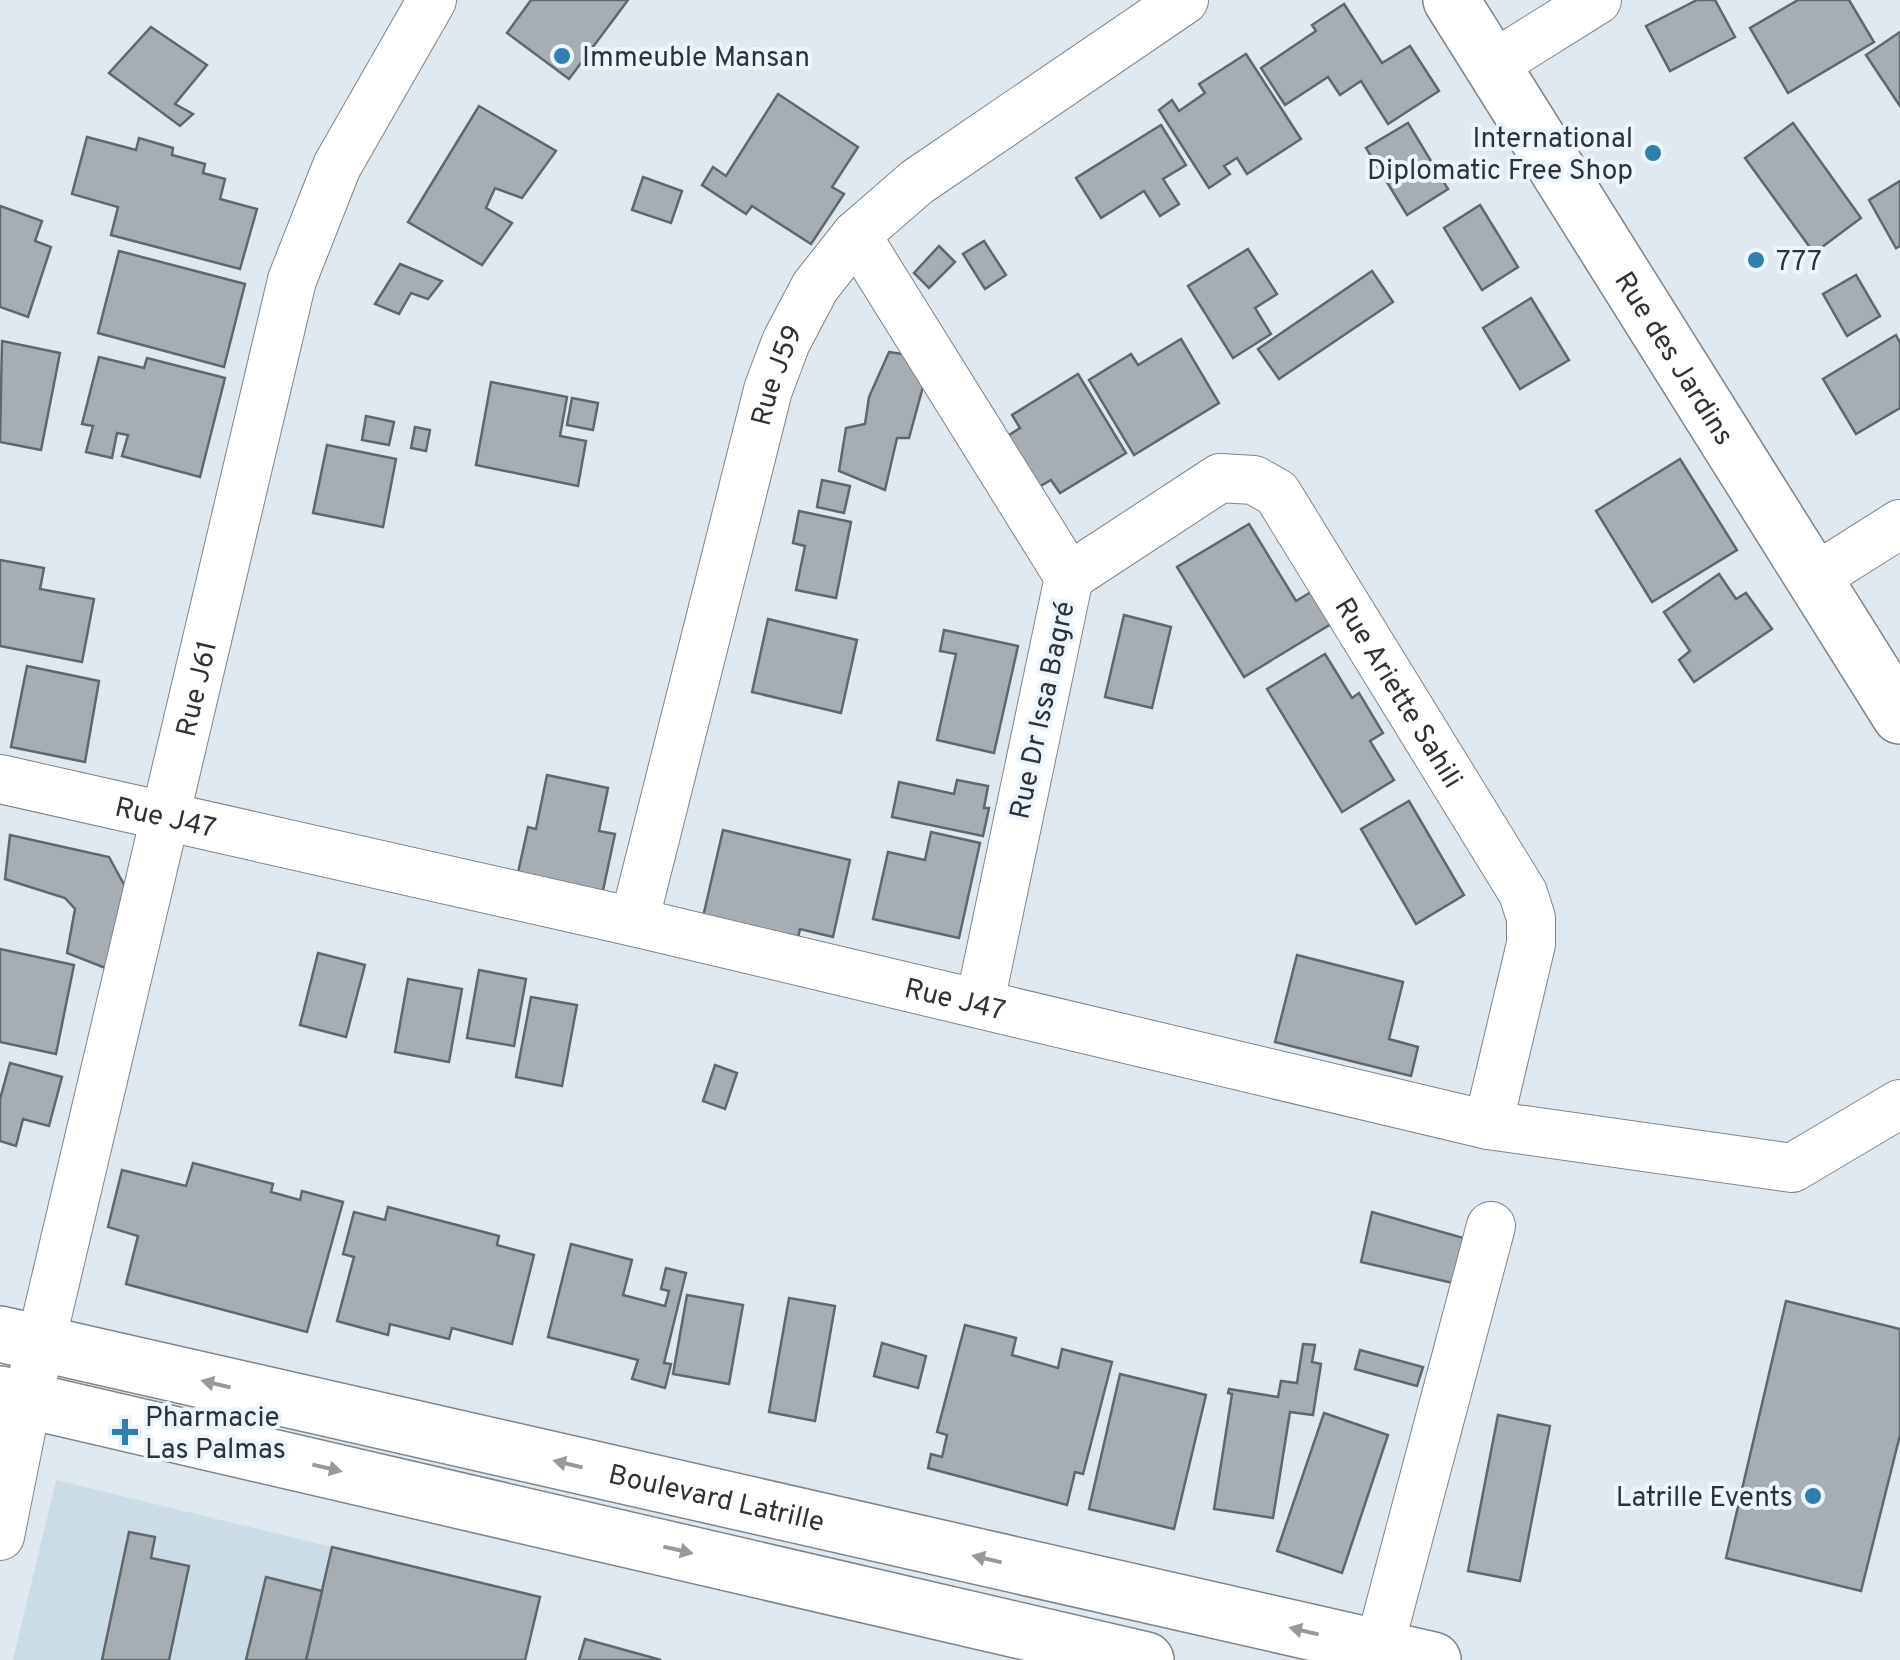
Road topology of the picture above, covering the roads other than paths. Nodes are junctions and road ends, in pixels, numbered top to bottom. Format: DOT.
graph roads {
  1 [pos="432,0"];
  2 [pos="1184,0"];
  3 [pos="1451,0"];
  4 [pos="1597,0"];
  5 [pos="1493,65"];
  6 [pos="856,235"];
  7 [pos="1900,524"];
  8 [pos="1070,577"];
  9 [pos="1813,579"];
  10 [pos="1900,716"];
  11 [pos="0,780"];
  12 [pos="165,818"];
  13 [pos="634,922"];
  14 [pos="980,1002"];
  15 [pos="1900,1104"];
  16 [pos="1488,1125"];
  17 [pos="1492,1226"];
  18 [pos="20,1339"];
  19 [pos="14,1398"];
  20 [pos="0,1536"];
  21 [pos="1379,1648"];
  22 [pos="1146,1660"];
  23 [pos="1433,1660"];
  1 -- 12 [label="street, Rue J61"];
  2 -- 6 [label="street, Rue J59"];
  3 -- 5 [label="main road, Rue des Jardins"];
  4 -- 5 [label="street"];
  5 -- 9 [label="main road, Rue des Jardins"];
  6 -- 8 [label="street, Rue Dr Issa Bagré"];
  6 -- 13 [label="street, Rue J59"];
  7 -- 9 [label="street"];
  8 -- 14 [label="street, Rue Dr Issa Bagré"];
  8 -- 16 [label="street, Rue Ariette Sahili"];
  9 -- 10 [label="main road, Rue des Jardins"];
  11 -- 12 [label="street, Rue J47"];
  12 -- 13 [label="street, Rue J47"];
  12 -- 18 [label="street, Rue J61"];
  13 -- 14 [label="street, Rue J47"];
  14 -- 16 [label="street, Rue J47"];
  15 -- 16 [label="street, Rue J47"];
  17 -- 21 [label="street"];
  18 -- 19 [label="street, Rue J61"];
  21 -- 18 [label="main road, Boulevard Latrille, one-way"];
  19 -- 20 [label="street, Rue J61"];
  19 -- 22 [label="main road, one-way"];
  21 -- 23 [label="main road, Boulevard Latrille"];
}
